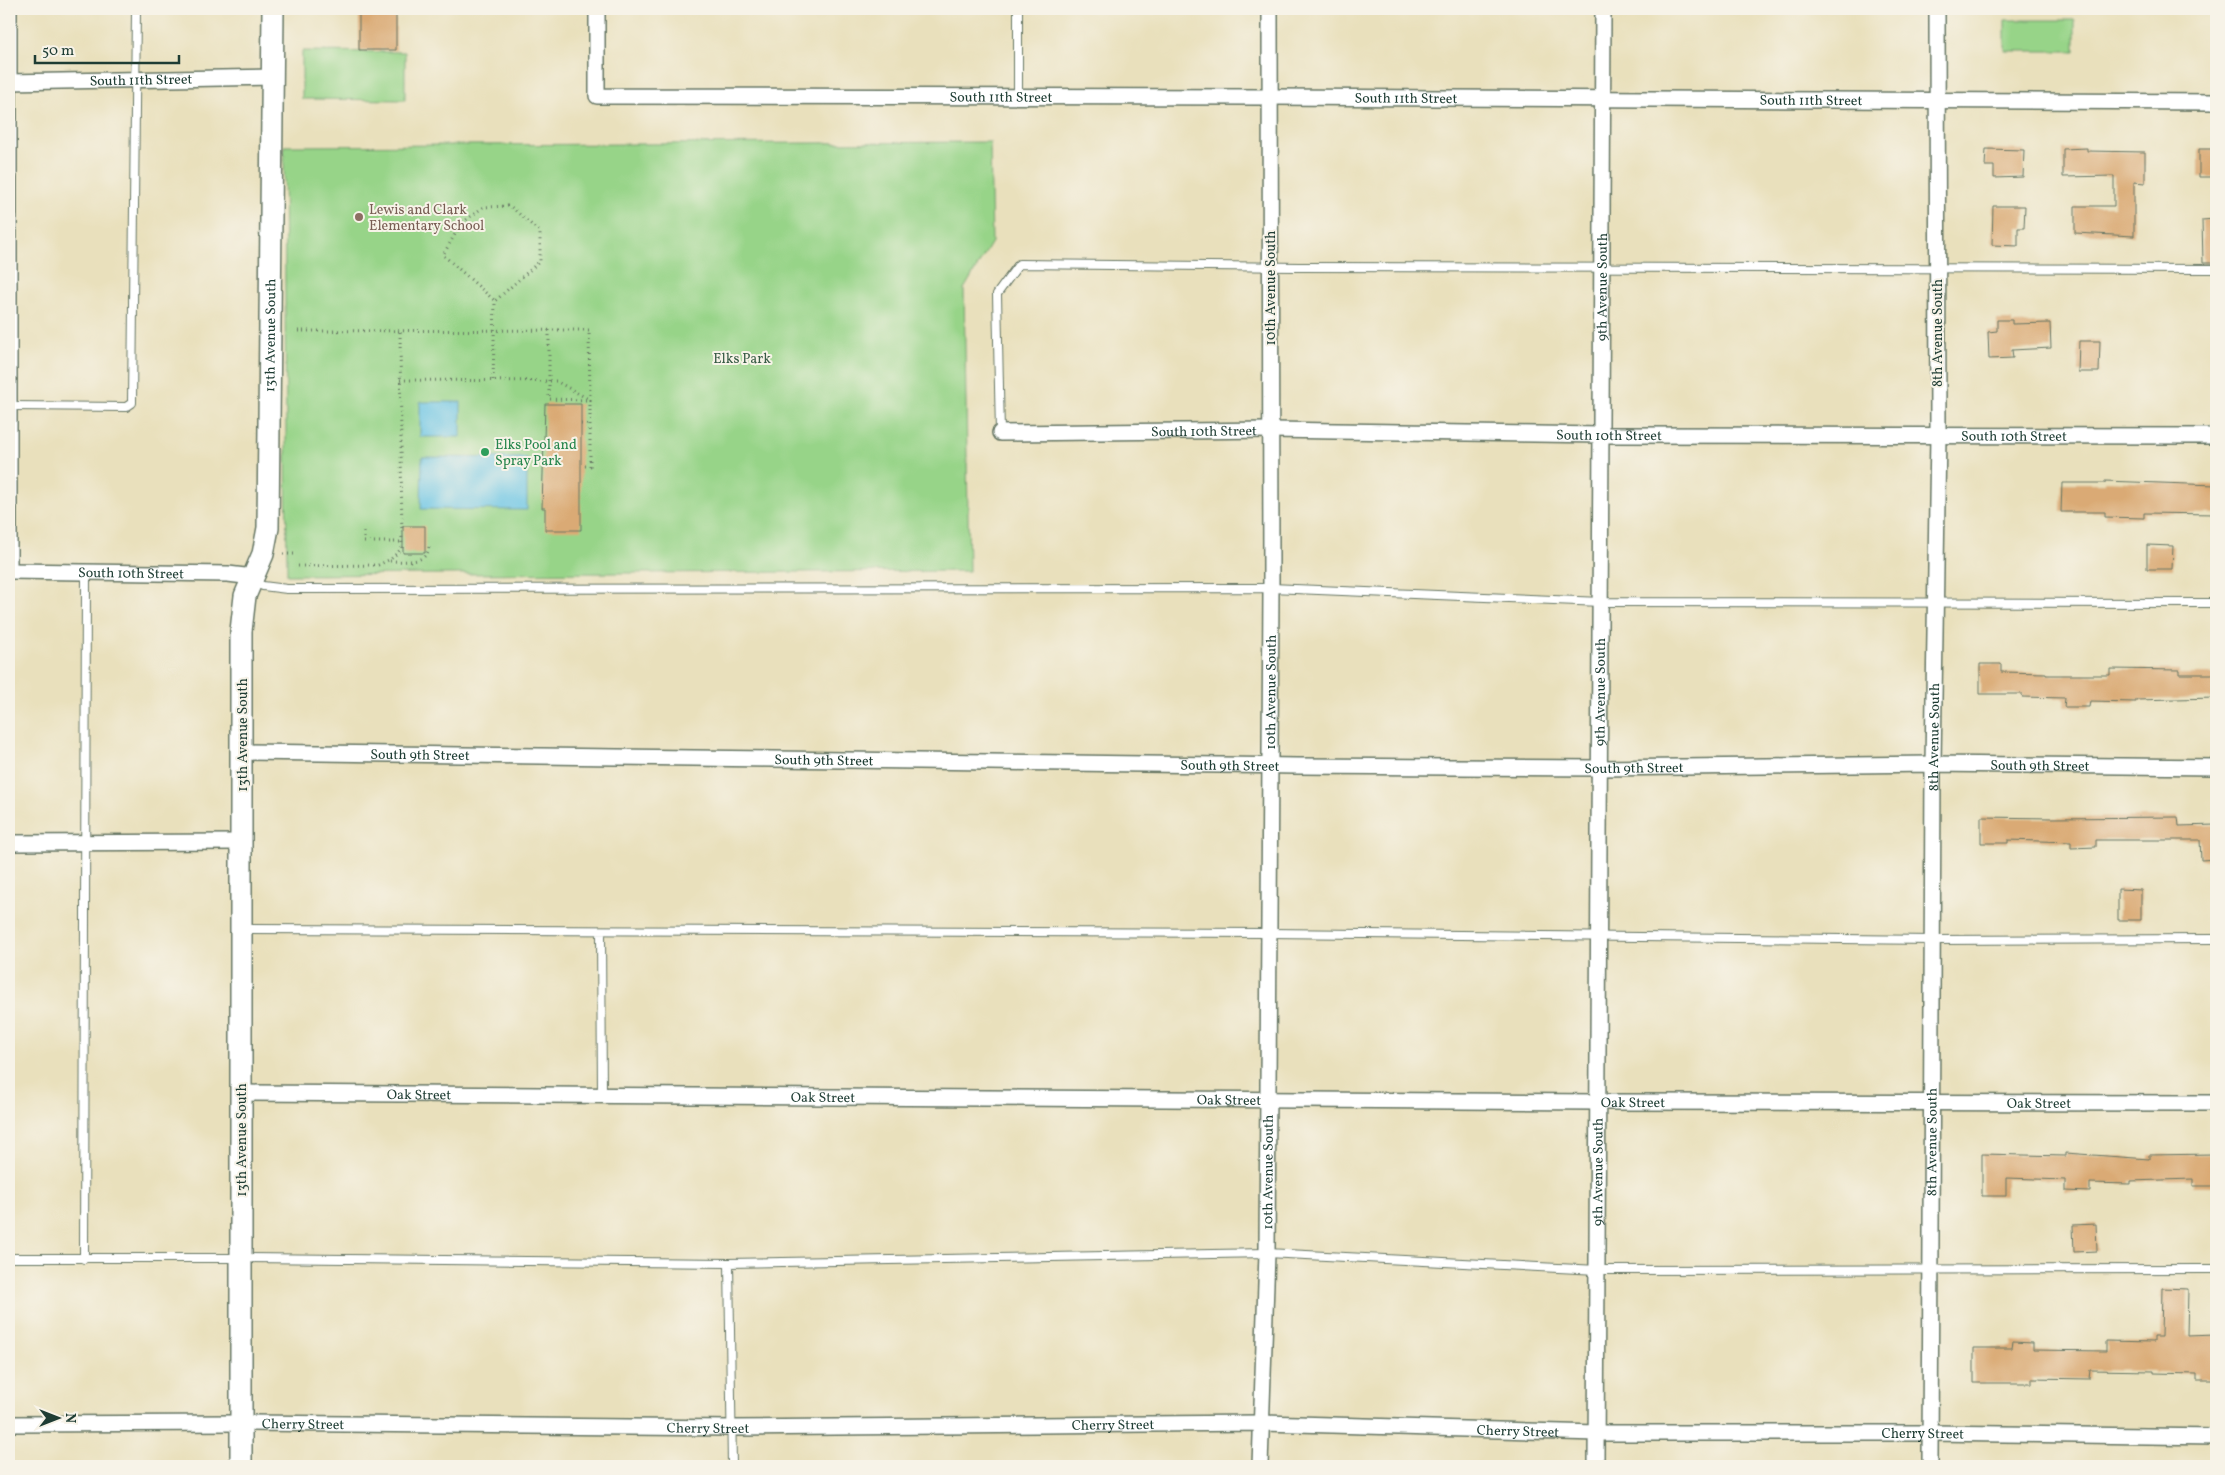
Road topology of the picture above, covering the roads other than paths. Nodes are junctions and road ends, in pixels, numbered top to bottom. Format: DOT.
graph roads {
  1 [pos="10,9"];
  2 [pos="136,9"];
  3 [pos="273,9"];
  4 [pos="598,9"];
  5 [pos="1018,9"];
  6 [pos="1270,9"];
  7 [pos="1603,9"];
  8 [pos="1937,9"];
  9 [pos="273,77"];
  10 [pos="136,81"];
  11 [pos="9,82"];
  12 [pos="1018,97"];
  13 [pos="1270,97"];
  14 [pos="1602,99"];
  15 [pos="1936,101"];
  16 [pos="2216,102"];
  17 [pos="1270,267"];
  18 [pos="1937,267"];
  19 [pos="1602,268"];
  20 [pos="2216,269"];
  21 [pos="9,406"];
  22 [pos="1271,430"];
  23 [pos="1000,433"];
  24 [pos="1602,434"];
  25 [pos="1938,435"];
  26 [pos="2216,436"];
  27 [pos="9,571"];
  28 [pos="86,572"];
  29 [pos="252,579"];
  30 [pos="1271,588"];
  31 [pos="1601,602"];
  32 [pos="1935,602"];
  33 [pos="2216,603"];
  34 [pos="242,752"];
  35 [pos="1933,764"];
  36 [pos="1268,766"];
  37 [pos="2216,767"];
  38 [pos="1600,768"];
  39 [pos="242,842"];
  40 [pos="9,843"];
  41 [pos="84,843"];
  42 [pos="243,929"];
  43 [pos="602,930"];
  44 [pos="1268,933"];
  45 [pos="1600,936"];
  46 [pos="2216,939"];
  47 [pos="1933,940"];
  48 [pos="241,1093"];
  49 [pos="602,1095"];
  50 [pos="1268,1099"];
  51 [pos="1599,1102"];
  52 [pos="1933,1102"];
  53 [pos="2216,1103"];
  54 [pos="1267,1253"];
  55 [pos="9,1258"];
  56 [pos="84,1258"];
  57 [pos="241,1258"];
  58 [pos="729,1264"];
  59 [pos="1932,1268"];
  60 [pos="2216,1269"];
  61 [pos="1598,1270"];
  62 [pos="241,1423"];
  63 [pos="1261,1423"];
  64 [pos="9,1424"];
  65 [pos="731,1428"];
  66 [pos="1597,1433"];
  67 [pos="1930,1433"];
  68 [pos="2216,1437"];
  69 [pos="241,1466"];
  70 [pos="732,1466"];
  71 [pos="1260,1466"];
  72 [pos="1596,1466"];
  73 [pos="1930,1466"];
  1 -- 11 [label="street"];
  2 -- 10 [label="lane"];
  3 -- 9 [label="street, 13th Avenue South"];
  4 -- 12 [label="street, South 11th Street"];
  5 -- 12 [label="lane"];
  6 -- 13 [label="street, 10th Avenue South"];
  7 -- 14 [label="street, 9th Avenue South"];
  8 -- 15 [label="street, 8th Avenue South"];
  9 -- 10 [label="street, South 11th Street"];
  9 -- 29 [label="street, 13th Avenue South"];
  10 -- 11 [label="street, South 11th Street"];
  10 -- 21 [label="lane"];
  11 -- 21 [label="street"];
  12 -- 13 [label="street, South 11th Street"];
  13 -- 14 [label="street, South 11th Street"];
  13 -- 17 [label="street, 10th Avenue South"];
  14 -- 15 [label="street, South 11th Street"];
  14 -- 19 [label="street, 9th Avenue South"];
  15 -- 16 [label="street, South 11th Street"];
  15 -- 18 [label="street, 8th Avenue South"];
  17 -- 19 [label="lane"];
  17 -- 22 [label="street, 10th Avenue South"];
  17 -- 23 [label="lane"];
  18 -- 19 [label="lane"];
  18 -- 20 [label="lane"];
  18 -- 25 [label="street, 8th Avenue South"];
  19 -- 24 [label="street, 9th Avenue South"];
  21 -- 27 [label="street"];
  22 -- 23 [label="street, South 10th Street"];
  22 -- 24 [label="street, South 10th Street"];
  22 -- 30 [label="street, 10th Avenue South"];
  24 -- 25 [label="street, South 10th Street"];
  24 -- 31 [label="street, 9th Avenue South"];
  25 -- 26 [label="street, South 10th Street"];
  25 -- 32 [label="street, 8th Avenue South"];
  27 -- 28 [label="street, South 10th Street"];
  28 -- 29 [label="street, South 10th Street"];
  28 -- 41 [label="lane"];
  29 -- 30 [label="lane"];
  29 -- 34 [label="street, 13th Avenue South"];
  30 -- 31 [label="lane"];
  30 -- 36 [label="street, 10th Avenue South"];
  31 -- 32 [label="lane"];
  31 -- 38 [label="street, 9th Avenue South"];
  32 -- 33 [label="lane"];
  32 -- 35 [label="street, 8th Avenue South"];
  34 -- 36 [label="street, South 9th Street"];
  34 -- 39 [label="street, 13th Avenue South"];
  35 -- 37 [label="street, South 9th Street"];
  35 -- 38 [label="street, South 9th Street"];
  35 -- 47 [label="street, 8th Avenue South"];
  36 -- 38 [label="street, South 9th Street"];
  36 -- 44 [label="street, 10th Avenue South"];
  38 -- 45 [label="street, 9th Avenue South"];
  39 -- 41 [label="street"];
  39 -- 42 [label="street, 13th Avenue South"];
  40 -- 41 [label="street"];
  41 -- 56 [label="lane"];
  42 -- 43 [label="lane"];
  42 -- 48 [label="street, 13th Avenue South"];
  43 -- 44 [label="lane"];
  43 -- 49 [label="lane"];
  44 -- 45 [label="lane"];
  44 -- 50 [label="street, 10th Avenue South"];
  45 -- 47 [label="lane"];
  45 -- 51 [label="street, 9th Avenue South"];
  46 -- 47 [label="lane"];
  47 -- 52 [label="street, 8th Avenue South"];
  48 -- 49 [label="street, Oak Street"];
  48 -- 57 [label="street, 13th Avenue South"];
  49 -- 50 [label="street, Oak Street"];
  50 -- 51 [label="street, Oak Street"];
  50 -- 54 [label="street, 10th Avenue South"];
  51 -- 52 [label="street, Oak Street"];
  51 -- 61 [label="street, 9th Avenue South"];
  52 -- 53 [label="street, Oak Street"];
  52 -- 59 [label="street, 8th Avenue South"];
  54 -- 58 [label="lane"];
  54 -- 61 [label="lane"];
  54 -- 63 [label="street, 10th Avenue South"];
  55 -- 56 [label="lane"];
  56 -- 57 [label="lane"];
  57 -- 58 [label="lane"];
  57 -- 62 [label="street, 13th Avenue South"];
  58 -- 65 [label="lane"];
  59 -- 60 [label="lane"];
  59 -- 61 [label="lane"];
  59 -- 67 [label="street, 8th Avenue South"];
  61 -- 66 [label="street, 9th Avenue South"];
  62 -- 64 [label="street, Cherry Street"];
  62 -- 65 [label="street, Cherry Street"];
  62 -- 69 [label="street, 13th Avenue South"];
  63 -- 65 [label="street, Cherry Street"];
  63 -- 66 [label="street, Cherry Street"];
  63 -- 71 [label="street, 10th Avenue South"];
  65 -- 70 [label="lane"];
  66 -- 67 [label="street, Cherry Street"];
  66 -- 72 [label="street, 9th Avenue South"];
  67 -- 68 [label="street, Cherry Street"];
  67 -- 73 [label="street, 8th Avenue South"];
}
